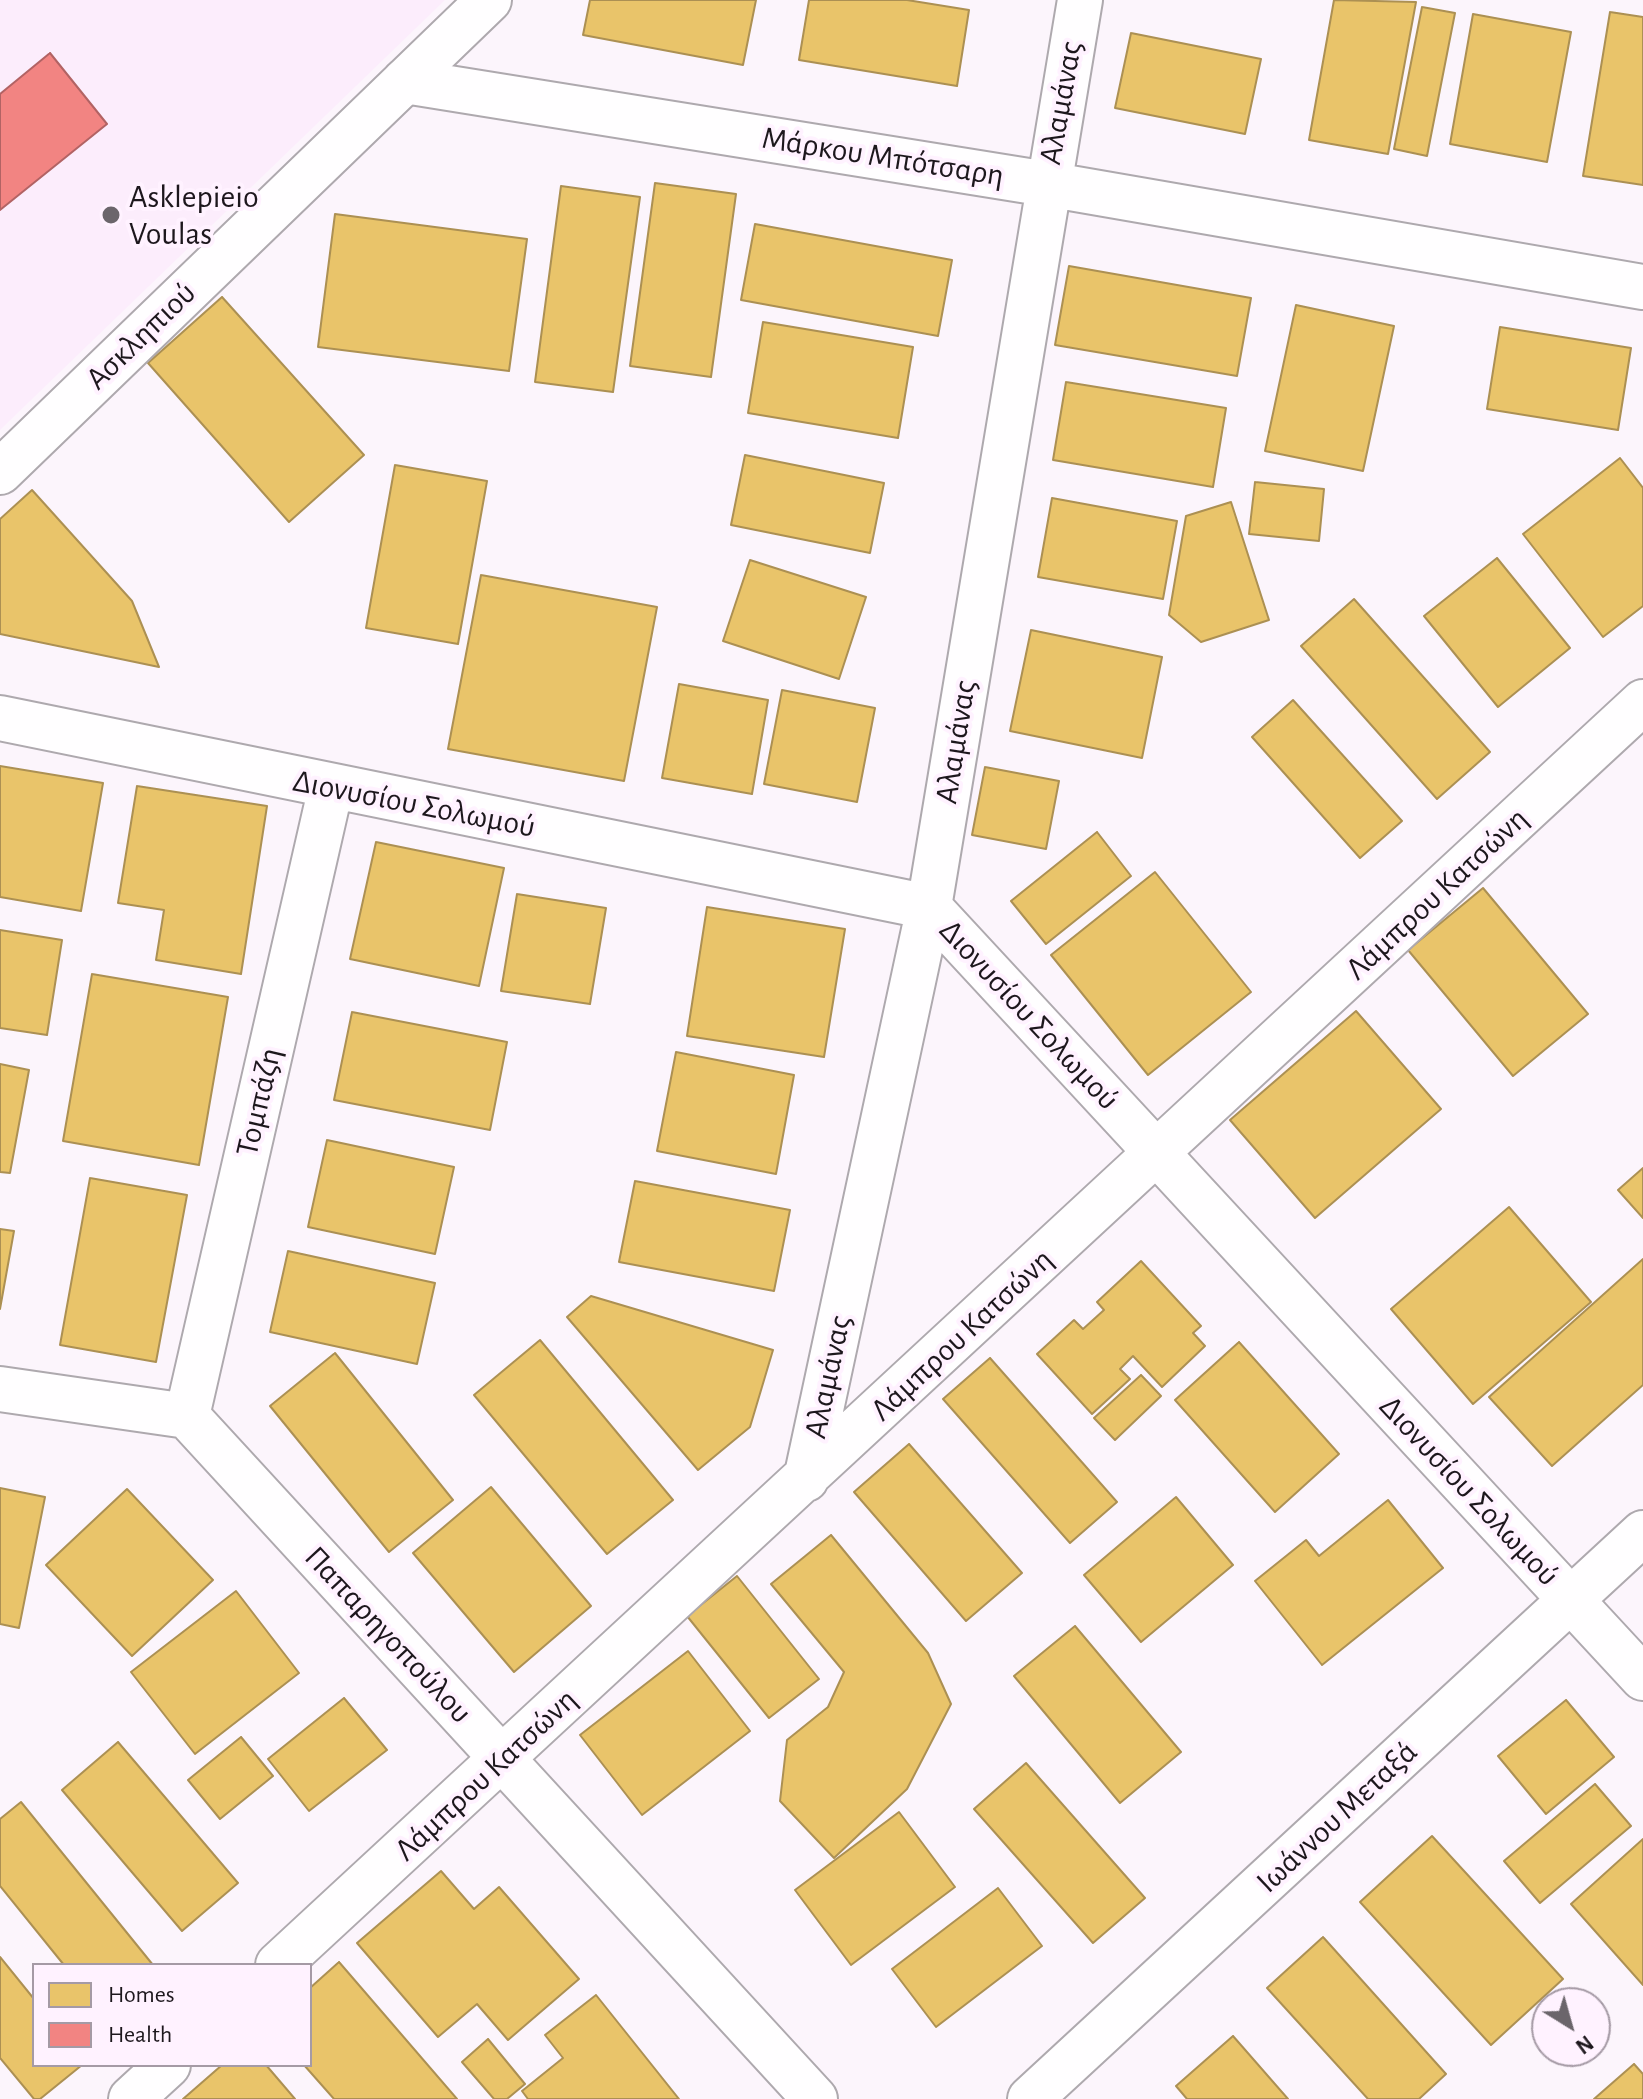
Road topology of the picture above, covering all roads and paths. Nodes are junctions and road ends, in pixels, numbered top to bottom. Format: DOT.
graph roads {
  1 [pos="489,0"];
  2 [pos="1080,0"];
  3 [pos="405,81"];
  4 [pos="1047,184"];
  5 [pos="1643,287"];
  6 [pos="0,472"];
  7 [pos="1643,702"];
  8 [pos="0,718"];
  9 [pos="331,787"];
  10 [pos="929,907"];
  11 [pos="1157,1154"];
  12 [pos="0,1389"];
  13 [pos="187,1416"];
  14 [pos="806,1479"];
  15 [pos="1643,1533"];
  16 [pos="1571,1601"];
  17 [pos="1643,1678"];
  18 [pos="503,1760"];
  19 [pos="280,1963"];
  20 [pos="166,2067"];
  21 [pos="131,2099"];
  22 [pos="815,2099"];
  23 [pos="1030,2099"];
  1 -- 3 [label="street, Ασκληπιού"];
  2 -- 4 [label="street, Αλαμάνας"];
  3 -- 4 [label="street, Μάρκου Μπότσαρη"];
  3 -- 6 [label="street, Ασκληπιού"];
  4 -- 5 [label="street, Μάρκου Μπότσαρη"];
  4 -- 10 [label="street, Αλαμάνας"];
  7 -- 11 [label="street, Λάμπρου Κατσώνη"];
  8 -- 9 [label="street, Διονυσίου Σολωμού"];
  9 -- 10 [label="street, Διονυσίου Σολωμού"];
  9 -- 13 [label="street, Τομπάζη"];
  10 -- 11 [label="street, Διονυσίου Σολωμού"];
  10 -- 14 [label="street, Αλαμάνας"];
  11 -- 14 [label="street, Λάμπρου Κατσώνη"];
  11 -- 16 [label="street, Διονυσίου Σολωμού"];
  12 -- 13 [label="street"];
  13 -- 18 [label="street, Παπαρηγοπούλου"];
  14 -- 18 [label="street, Λάμπρου Κατσώνη"];
  15 -- 16 [label="street, Ιωάννου Μεταξά"];
  16 -- 17 [label="street, Διονυσίου Σολωμού"];
  16 -- 23 [label="street, Ιωάννου Μεταξά"];
  18 -- 19 [label="street, Λάμπρου Κατσώνη"];
  18 -- 22 [label="street, Παπαρηγοπούλου"];
  20 -- 21 [label="street"];
}
